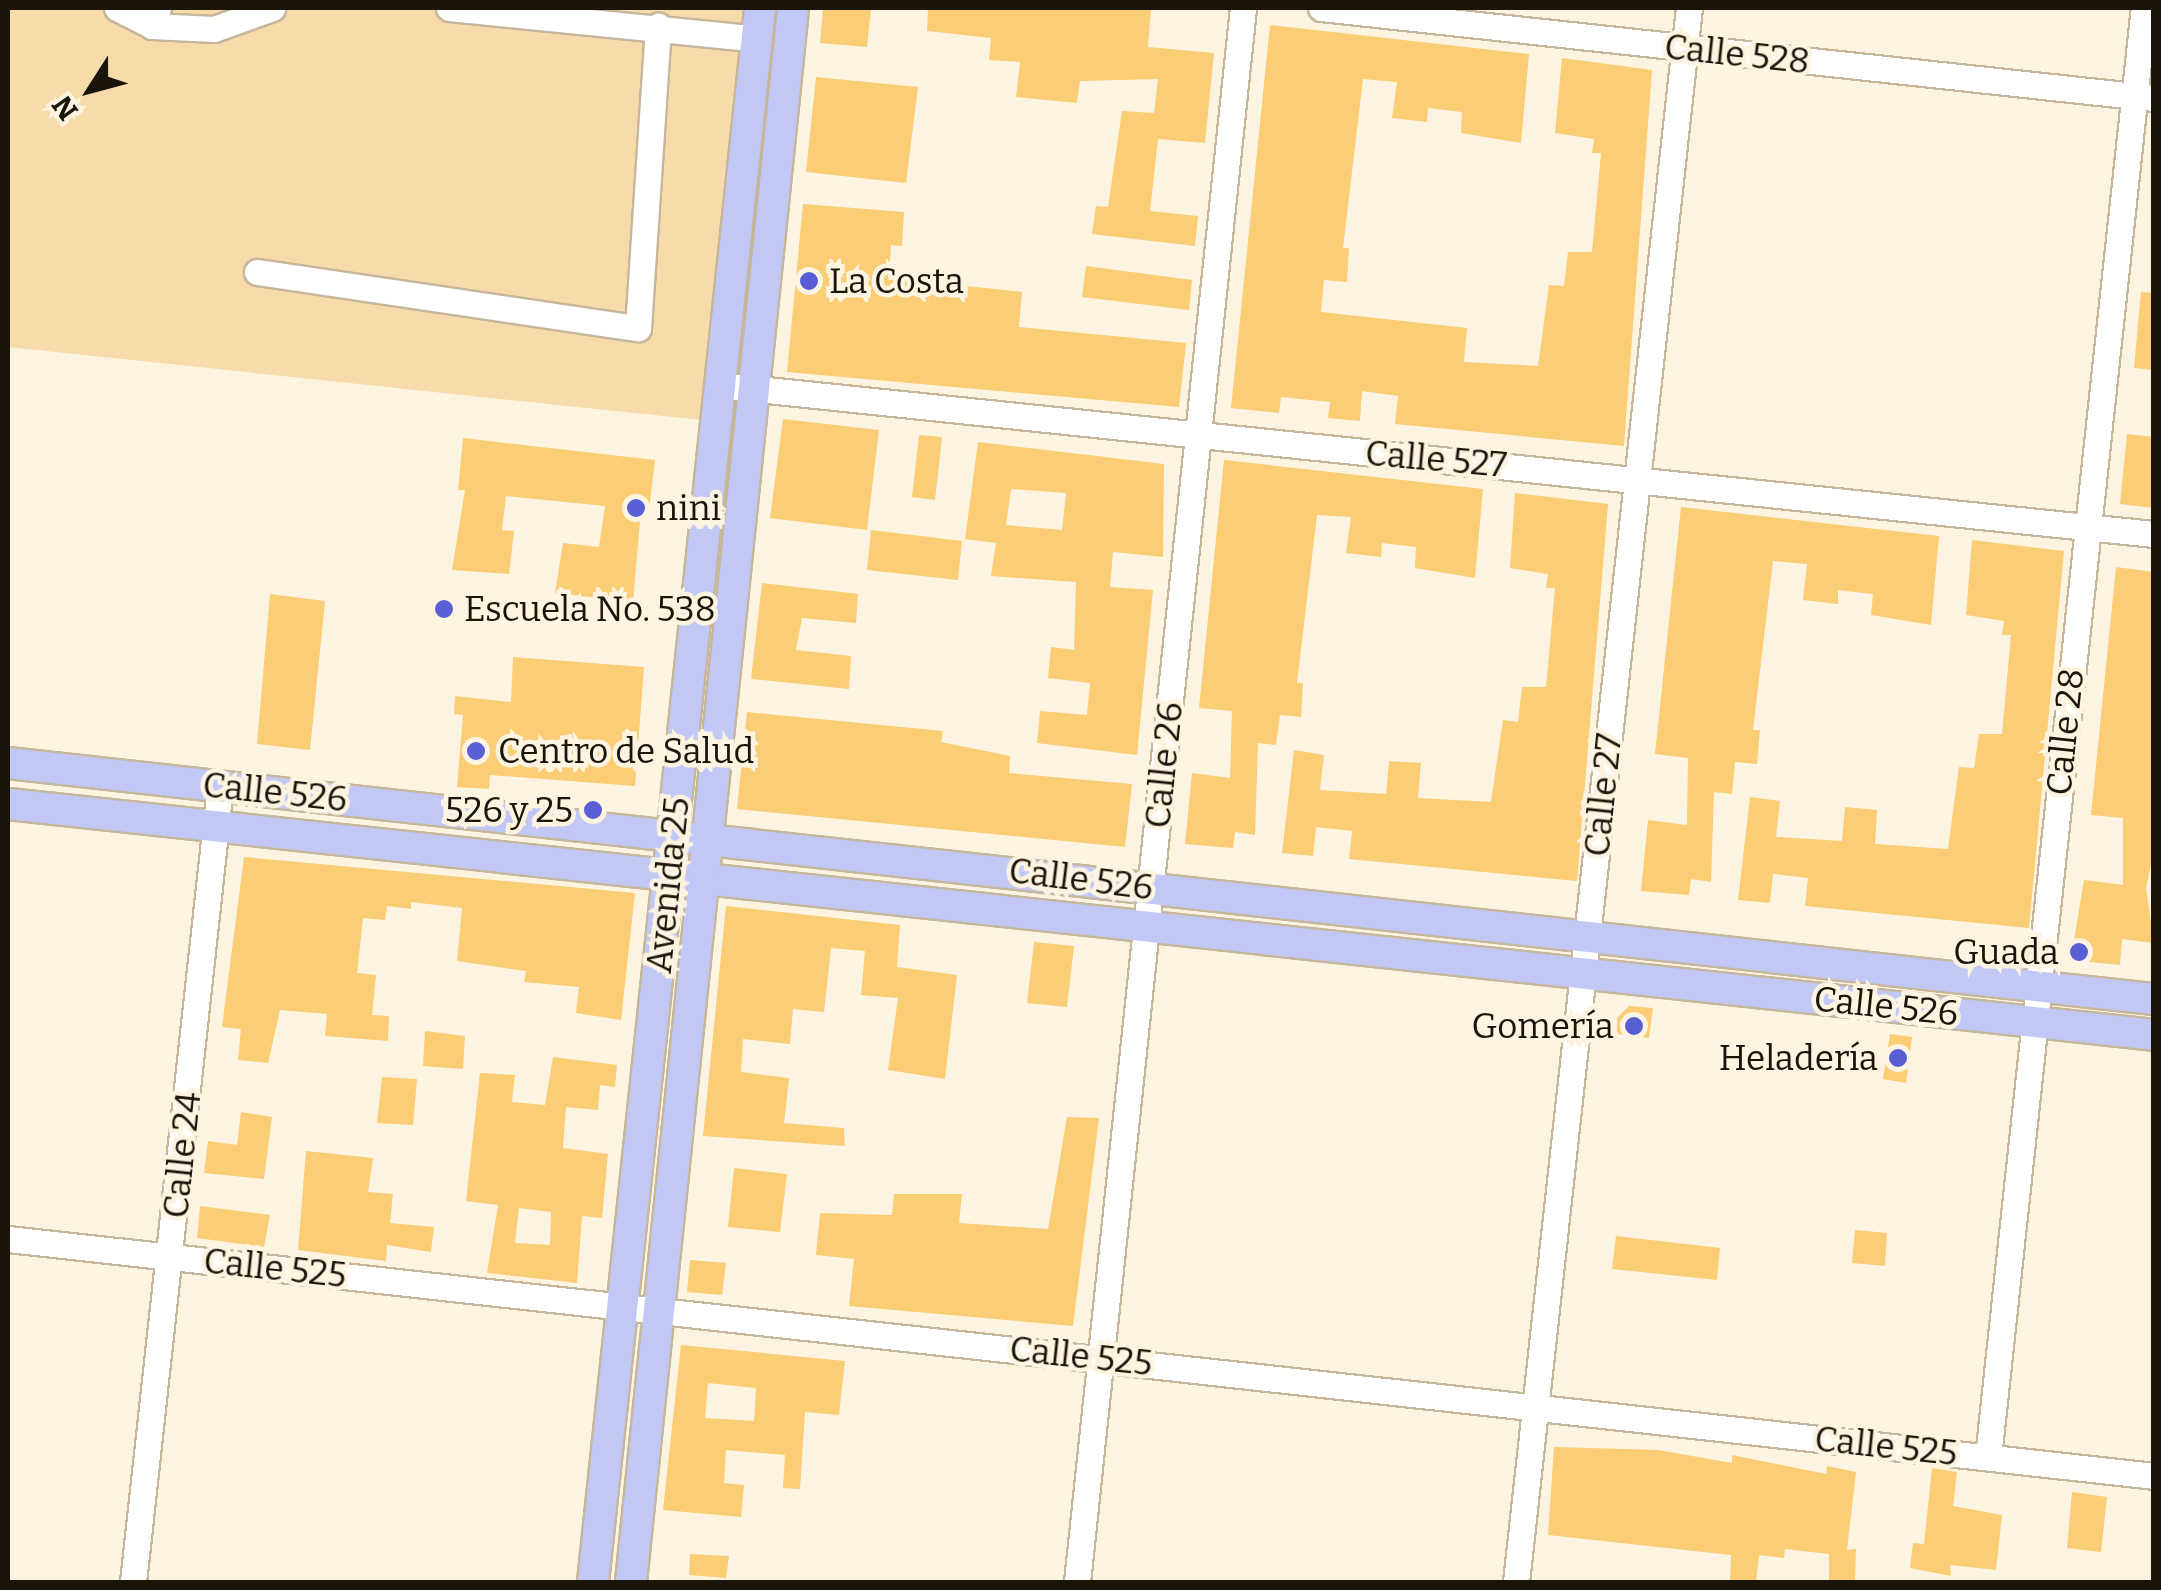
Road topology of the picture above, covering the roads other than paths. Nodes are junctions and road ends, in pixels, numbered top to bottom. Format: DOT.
graph roads {
  1 [pos="118,8"];
  2 [pos="272,8"];
  3 [pos="449,8"];
  4 [pos="760,8"];
  5 [pos="793,8"];
  6 [pos="1244,8"];
  7 [pos="1321,8"];
  8 [pos="1690,8"];
  9 [pos="2144,8"];
  10 [pos="155,17"];
  11 [pos="658,26"];
  12 [pos="757,39"];
  13 [pos="1685,49"];
  14 [pos="2144,97"];
  15 [pos="257,272"];
  16 [pos="719,385"];
  17 [pos="752,390"];
  18 [pos="1199,438"];
  19 [pos="1638,477"];
  20 [pos="2087,528"];
  21 [pos="2154,534"];
  22 [pos="8,763"];
  23 [pos="220,786"];
  24 [pos="8,804"];
  25 [pos="218,826"];
  26 [pos="674,835"];
  27 [pos="710,837"];
  28 [pos="669,875"];
  29 [pos="707,878"];
  30 [pos="1151,888"];
  31 [pos="1147,926"];
  32 [pos="1587,936"];
  33 [pos="1583,974"];
  34 [pos="2037,986"];
  35 [pos="2154,999"];
  36 [pos="2033,1022"];
  37 [pos="2154,1035"];
  38 [pos="8,1238"];
  39 [pos="171,1258"];
  40 [pos="623,1304"];
  41 [pos="662,1308"];
  42 [pos="1101,1358"];
  43 [pos="1536,1407"];
  44 [pos="1988,1457"];
  45 [pos="2154,1476"];
  46 [pos="132,1582"];
  47 [pos="593,1582"];
  48 [pos="630,1582"];
  49 [pos="1077,1582"];
  50 [pos="1516,1582"];
  1 -- 10 [label="street"];
  2 -- 10 [label="street"];
  3 -- 11 [label="street"];
  4 -- 12 [label="main road, Avenida 25"];
  5 -- 17 [label="main road, Avenida 25"];
  6 -- 18 [label="street, Calle 26"];
  7 -- 13 [label="street, Calle 528"];
  8 -- 13 [label="street, Calle 27"];
  9 -- 14 [label="street, Calle 28"];
  11 -- 12 [label="street"];
  11 -- 15 [label="street"];
  12 -- 16 [label="main road, Avenida 25"];
  13 -- 14 [label="street, Calle 528"];
  13 -- 19 [label="street, Calle 27"];
  14 -- 20 [label="street, Calle 28"];
  16 -- 17 [label="street, Calle 527"];
  16 -- 26 [label="main road, Avenida 25"];
  17 -- 18 [label="street, Calle 527"];
  17 -- 27 [label="main road, Avenida 25"];
  18 -- 19 [label="street, Calle 527"];
  18 -- 30 [label="street, Calle 26"];
  19 -- 20 [label="street, Calle 527"];
  19 -- 32 [label="street, Calle 27"];
  20 -- 21 [label="street, Calle 527"];
  20 -- 34 [label="street, Calle 28"];
  22 -- 23 [label="main road, Calle 526"];
  23 -- 25 [label="street, Calle 24"];
  23 -- 26 [label="main road, Calle 526"];
  24 -- 25 [label="main road, Calle 526"];
  25 -- 28 [label="main road, Calle 526"];
  25 -- 39 [label="street, Calle 24"];
  26 -- 27 [label="main road, Calle 526"];
  26 -- 28 [label="main road, Avenida 25"];
  27 -- 29 [label="main road, Avenida 25"];
  27 -- 30 [label="main road, Calle 526"];
  28 -- 29 [label="main road, Calle 526"];
  28 -- 40 [label="main road, Avenida 25"];
  29 -- 31 [label="main road, Calle 526"];
  29 -- 41 [label="main road, Avenida 25"];
  30 -- 31 [label="street, Calle 26"];
  30 -- 32 [label="main road, Calle 526"];
  31 -- 33 [label="main road, Calle 526"];
  31 -- 42 [label="street, Calle 26"];
  32 -- 33 [label="street, Calle 27"];
  32 -- 34 [label="main road, Calle 526"];
  33 -- 36 [label="main road, Calle 526"];
  33 -- 43 [label="street, Calle 27"];
  34 -- 35 [label="main road, Calle 526"];
  34 -- 36 [label="street, Calle 28"];
  36 -- 37 [label="main road, Calle 526"];
  36 -- 44 [label="street, Calle 28"];
  38 -- 39 [label="street, Calle 525"];
  39 -- 40 [label="street, Calle 525"];
  39 -- 46 [label="street, Calle 24"];
  40 -- 41 [label="street, Calle 525"];
  40 -- 47 [label="main road, Avenida 25"];
  41 -- 42 [label="street, Calle 525"];
  41 -- 48 [label="main road, Avenida 25"];
  42 -- 43 [label="street, Calle 525"];
  42 -- 49 [label="street, Calle 26"];
  43 -- 44 [label="street, Calle 525"];
  43 -- 50 [label="street, Calle 27"];
  44 -- 45 [label="street, Calle 525"];
}
